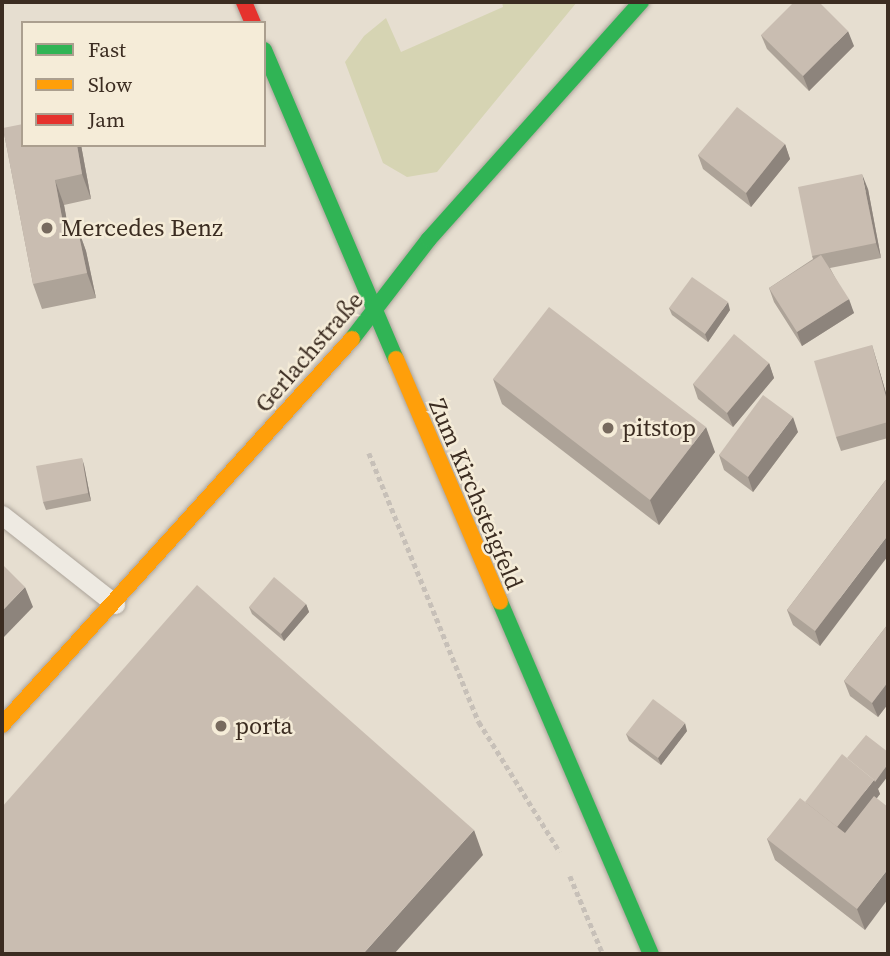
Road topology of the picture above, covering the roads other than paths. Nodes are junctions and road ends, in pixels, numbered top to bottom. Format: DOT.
graph roads {
  1 [pos="244,2"];
  2 [pos="641,2"];
  3 [pos="252,21"];
  4 [pos="266,55"];
  5 [pos="374,314"];
  6 [pos="2,515"];
  7 [pos="115,604"];
  8 [pos="2,725"];
  9 [pos="651,954"];
  1 -- 3 [label="street"];
  2 -- 5 [label="street, Gerlachstraße"];
  4 -- 5 [label="street, Zum Kirchsteigfeld"];
  5 -- 7 [label="street, Gerlachstraße"];
  5 -- 9 [label="street, Zum Kirchsteigfeld"];
  6 -- 7 [label="lane"];
  7 -- 8 [label="street, Gerlachstraße"];
}
